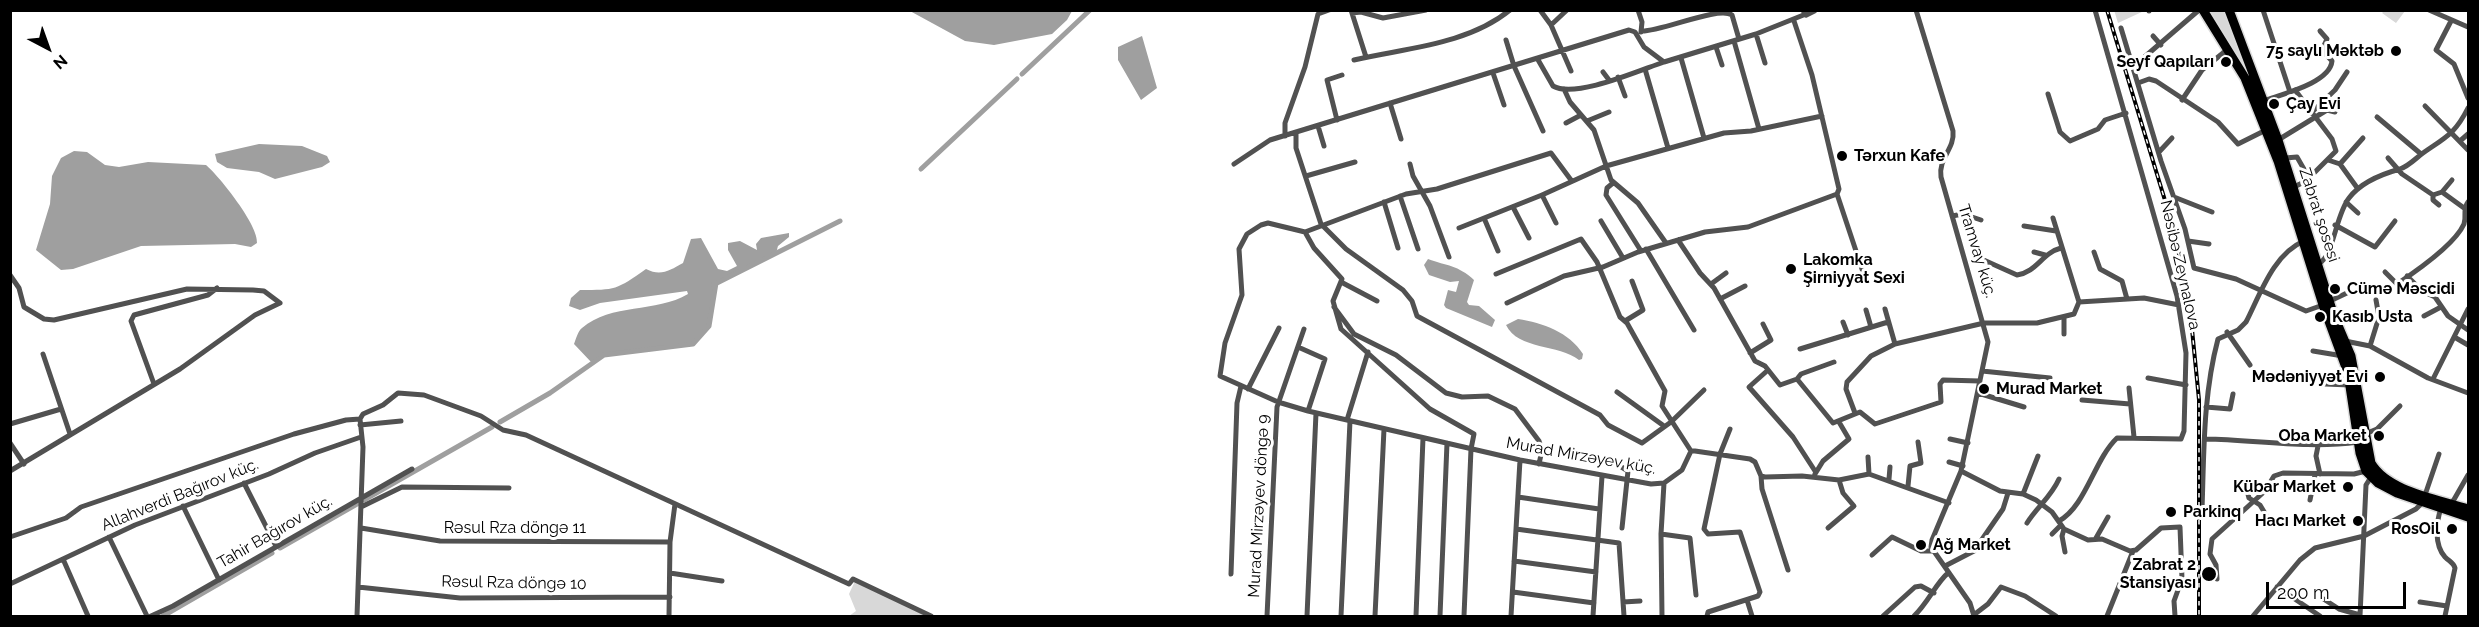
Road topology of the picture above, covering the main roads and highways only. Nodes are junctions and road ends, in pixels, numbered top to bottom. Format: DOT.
graph roads {
  1 [pos="2201,10"];
  2 [pos="2229,10"];
  3 [pos="2260,103"];
  4 [pos="2315,265"];
  5 [pos="2326,303"];
  6 [pos="2362,438"];
  7 [pos="2424,498"];
  8 [pos="2469,509"];
  9 [pos="2469,517"];
  1 -- 3 [label="main road"];
  2 -- 3 [label="main road, Zabrat şosesi"];
  3 -- 4 [label="main road, Zabrat şosesi"];
  3 -- 4 [label="main road, Zabrat şosesi"];
  4 -- 5 [label="main road, Zabrat şosesi"];
  5 -- 6 [label="main road, Zabrat şosesi"];
  5 -- 6 [label="main road, Zabrat şosesi"];
  6 -- 7 [label="main road, Zabrat şosesi"];
  6 -- 7 [label="main road, Zabrat şosesi"];
  7 -- 8 [label="main road, Zabrat şosesi"];
  7 -- 9 [label="main road, Zabrat şosesi"];
}
